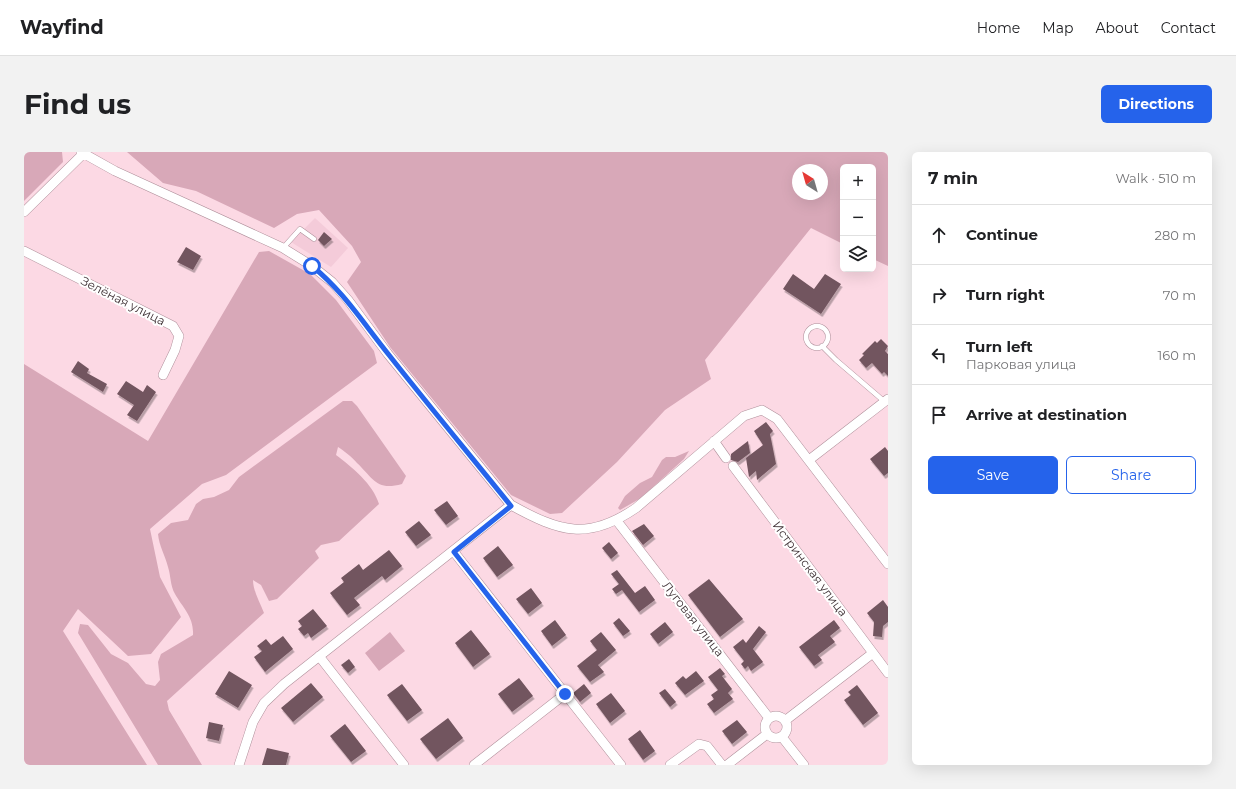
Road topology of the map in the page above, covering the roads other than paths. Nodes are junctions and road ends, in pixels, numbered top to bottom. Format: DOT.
graph roads {
  1 [pos="82,153"];
  2 [pos="24,212"];
  3 [pos="314,239"];
  4 [pos="283,248"];
  5 [pos="24,251"];
  6 [pos="822,346"];
  7 [pos="162,375"];
  8 [pos="887,402"];
  9 [pos="714,441"];
  10 [pos="726,458"];
  11 [pos="808,460"];
  12 [pos="733,466"];
  13 [pos="511,506"];
  14 [pos="617,521"];
  15 [pos="454,552"];
  16 [pos="888,564"];
  17 [pos="873,652"];
  18 [pos="319,656"];
  19 [pos="888,673"];
  20 [pos="565,694"];
  21 [pos="769,718"];
  22 [pos="786,720"];
  23 [pos="767,734"];
  24 [pos="782,737"];
  25 [pos="239,765"];
  26 [pos="404,765"];
  27 [pos="474,765"];
  28 [pos="621,765"];
  29 [pos="670,765"];
  30 [pos="722,765"];
  31 [pos="727,765"];
  32 [pos="804,765"];
  1 -- 2 [label="street"];
  1 -- 4 [label="street"];
  3 -- 4 [label="lane"];
  4 -- 13 [label="street"];
  5 -- 7 [label="street, Зелёная улица"];
  6 -- 6 [label="lane"];
  6 -- 8 [label="lane"];
  8 -- 11 [label="street"];
  9 -- 10 [label="street"];
  9 -- 11 [label="street"];
  9 -- 14 [label="street"];
  11 -- 16 [label="street"];
  12 -- 17 [label="street, Истринская улица"];
  13 -- 14 [label="street"];
  13 -- 15 [label="street"];
  14 -- 21 [label="street, Луговая улица"];
  15 -- 18 [label="street"];
  15 -- 20 [label="street"];
  17 -- 19 [label="street, Истринская улица"];
  17 -- 22 [label="street"];
  18 -- 25 [label="street"];
  18 -- 26 [label="street"];
  20 -- 27 [label="street"];
  20 -- 28 [label="street"];
  21 -- 22 [label="street"];
  21 -- 23 [label="street"];
  22 -- 24 [label="street"];
  23 -- 24 [label="street"];
  23 -- 31 [label="street"];
  24 -- 32 [label="street"];
  29 -- 30 [label="street"];
}
